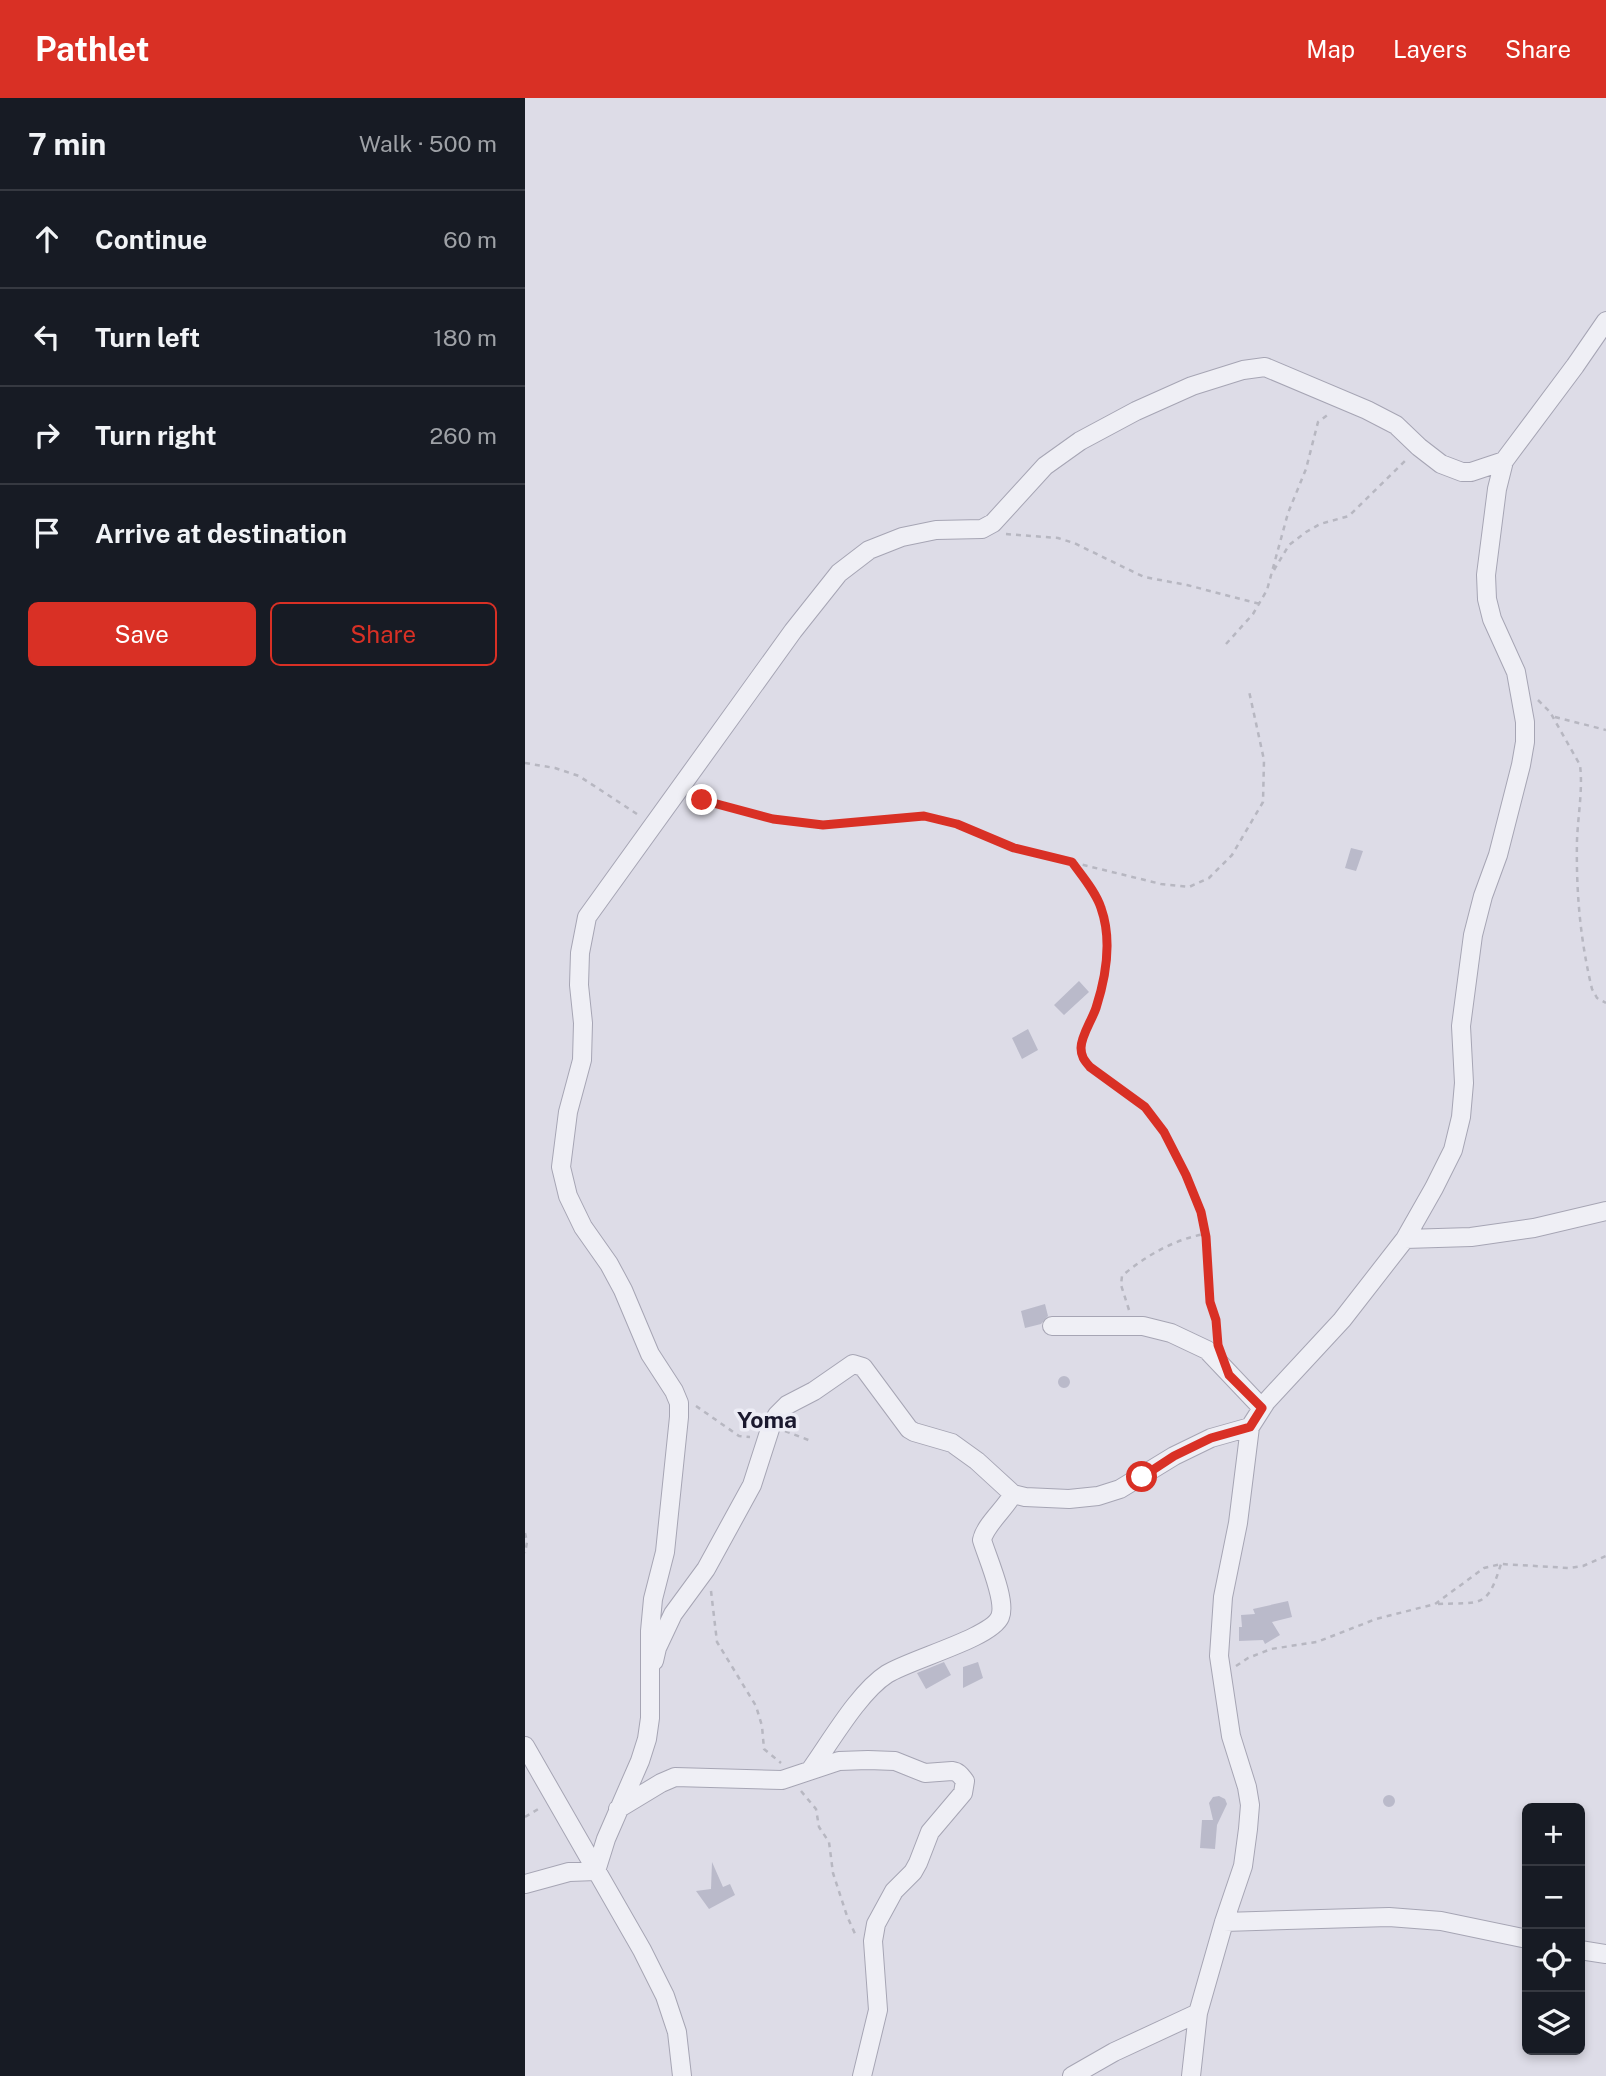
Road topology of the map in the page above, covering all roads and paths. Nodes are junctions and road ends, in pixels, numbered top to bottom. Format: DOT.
graph roads {
  1 [pos="1606,321"];
  2 [pos="1336,411"];
  3 [pos="1419,447"];
  4 [pos="1504,461"];
  5 [pos="982,529"];
  6 [pos="1272,572"];
  7 [pos="1260,604"];
  8 [pos="1226,644"];
  9 [pos="1518,686"];
  10 [pos="1249,691"];
  11 [pos="1553,717"];
  12 [pos="1606,730"];
  13 [pos="525,763"];
  14 [pos="677,793"];
  15 [pos="655,826"];
  16 [pos="1072,862"];
  17 [pos="1606,1003"];
  18 [pos="1606,1211"];
  19 [pos="1205,1234"];
  20 [pos="1405,1239"];
  21 [pos="1052,1326"];
  22 [pos="1134,1326"];
  23 [pos="1218,1345"];
  24 [pos="674,1391"];
  25 [pos="1262,1408"];
  26 [pos="771,1426"];
  27 [pos="1250,1427"];
  28 [pos="811,1441"];
  29 [pos="1013,1494"];
  30 [pos="525,1533"];
  31 [pos="525,1553"];
  32 [pos="1606,1556"];
  33 [pos="1501,1564"];
  34 [pos="706,1569"];
  35 [pos="1435,1604"];
  36 [pos="1222,1676"];
  37 [pos="649,1682"];
  38 [pos="525,1746"];
  39 [pos="811,1769"];
  40 [pos="791,1778"];
  41 [pos="618,1809"];
  42 [pos="596,1871"];
  43 [pos="525,1884"];
  44 [pos="1224,1922"];
  45 [pos="1522,1938"];
  46 [pos="1585,1951"];
  47 [pos="1606,1954"];
  48 [pos="874,1961"];
  49 [pos="1198,2013"];
  50 [pos="682,2076"];
  51 [pos="862,2076"];
  52 [pos="1072,2076"];
  53 [pos="1191,2076"];
  1 -- 4 [label="street"];
  2 -- 6 [label="path"];
  3 -- 4 [label="street"];
  3 -- 5 [label="street"];
  3 -- 6 [label="path"];
  4 -- 9 [label="street"];
  5 -- 7 [label="path"];
  5 -- 14 [label="street"];
  6 -- 7 [label="path"];
  7 -- 8 [label="path"];
  9 -- 11 [label="path"];
  9 -- 20 [label="street"];
  10 -- 16 [label="path"];
  11 -- 12 [label="path"];
  11 -- 17 [label="path"];
  13 -- 15 [label="path"];
  14 -- 15 [label="street"];
  14 -- 16 [label="path"];
  15 -- 24 [label="street"];
  16 -- 19 [label="path"];
  18 -- 20 [label="street"];
  19 -- 22 [label="path"];
  19 -- 23 [label="path"];
  20 -- 25 [label="street"];
  21 -- 22 [label="street"];
  22 -- 25 [label="street"];
  24 -- 26 [label="path"];
  24 -- 37 [label="street"];
  25 -- 27 [label="street"];
  26 -- 28 [label="path"];
  26 -- 29 [label="street"];
  26 -- 34 [label="street"];
  27 -- 29 [label="street"];
  27 -- 36 [label="street"];
  29 -- 39 [label="street"];
  30 -- 31 [label="path"];
  32 -- 33 [label="path"];
  33 -- 35 [label="path"];
  33 -- 35 [label="path"];
  34 -- 37 [label="street"];
  34 -- 40 [label="path"];
  35 -- 36 [label="path"];
  36 -- 44 [label="street"];
  37 -- 41 [label="street"];
  38 -- 42 [label="street"];
  39 -- 40 [label="street"];
  39 -- 48 [label="street"];
  40 -- 41 [label="street"];
  40 -- 48 [label="path"];
  41 -- 42 [label="street"];
  42 -- 43 [label="street"];
  42 -- 50 [label="street"];
  44 -- 45 [label="street"];
  44 -- 49 [label="street"];
  46 -- 47 [label="street"];
  48 -- 51 [label="street"];
  49 -- 52 [label="street"];
  49 -- 53 [label="street"];
}
